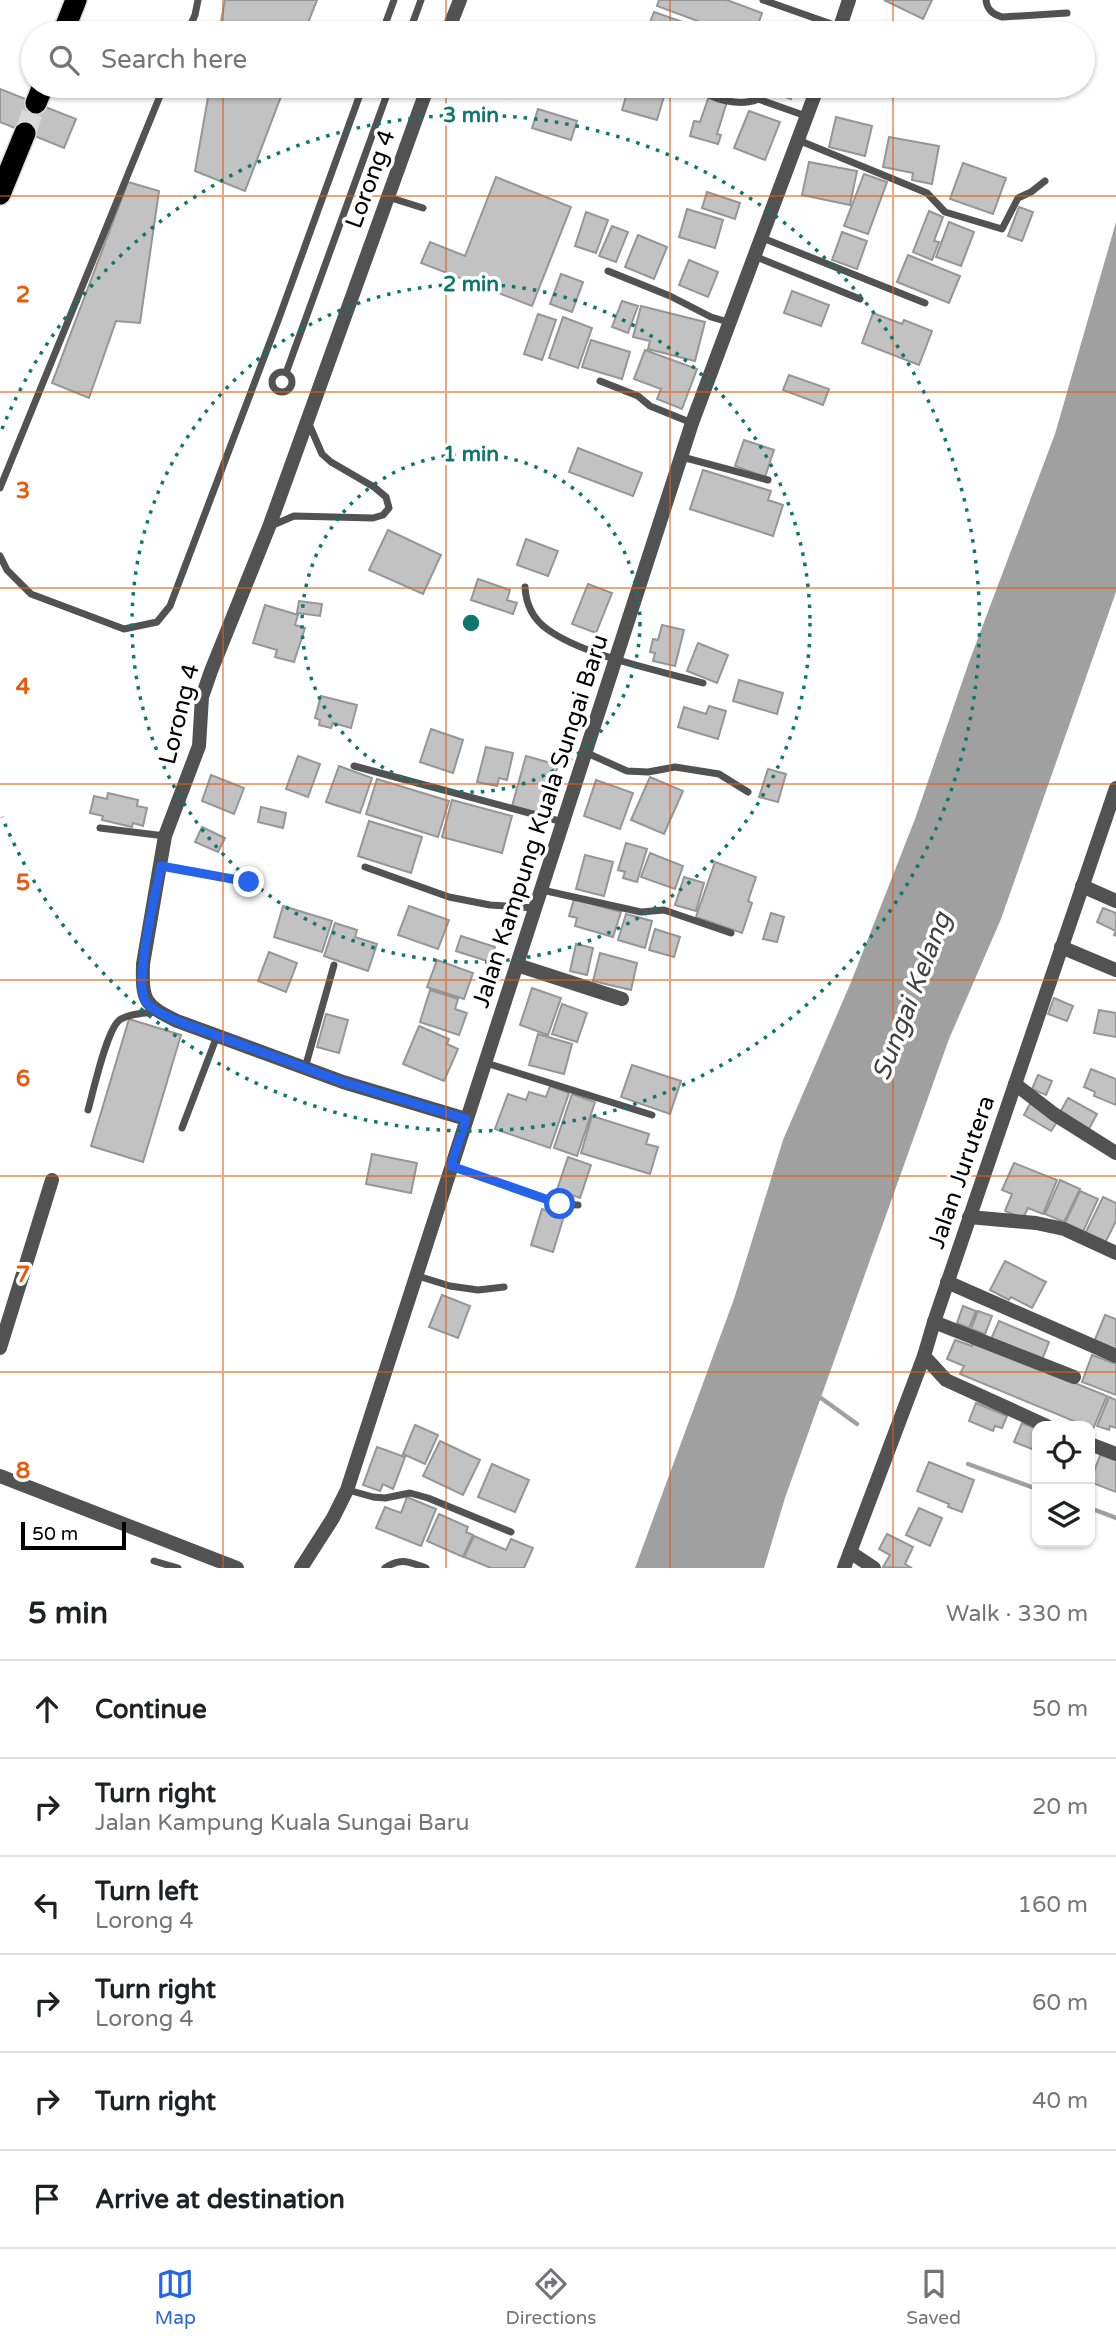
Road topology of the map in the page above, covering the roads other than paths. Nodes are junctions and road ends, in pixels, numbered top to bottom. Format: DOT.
graph roads {
  1 [pos="76,0"];
  2 [pos="198,0"];
  3 [pos="394,0"];
  4 [pos="421,0"];
  5 [pos="460,0"];
  6 [pos="762,0"];
  7 [pos="849,0"];
  8 [pos="986,0"];
  9 [pos="1067,13"];
  10 [pos="68,21"];
  11 [pos="192,21"];
  12 [pos="386,21"];
  13 [pos="413,21"];
  14 [pos="452,21"];
  15 [pos="816,21"];
  16 [pos="842,21"];
  17 [pos="159,98"];
  18 [pos="359,98"];
  19 [pos="386,98"];
  20 [pos="424,98"];
  21 [pos="720,98"];
  22 [pos="813,98"];
  23 [pos="806,116"];
  24 [pos="25,133"];
  25 [pos="797,140"];
  26 [pos="1045,181"];
  27 [pos="0,194"];
  28 [pos="388,197"];
  29 [pos="423,208"];
  30 [pos="760,237"];
  31 [pos="753,256"];
  32 [pos="608,271"];
  33 [pos="860,299"];
  34 [pos="925,303"];
  35 [pos="728,322"];
  36 [pos="286,373"];
  37 [pos="600,381"];
  38 [pos="307,417"];
  39 [pos="692,423"];
  40 [pos="682,457"];
  41 [pos="768,480"];
  42 [pos="0,488"];
  43 [pos="269,527"];
  44 [pos="0,556"];
  45 [pos="524,587"];
  46 [pos="617,659"];
  47 [pos="703,683"];
  48 [pos="587,753"];
  49 [pos="354,766"];
  50 [pos="1116,788"];
  51 [pos="748,792"];
  52 [pos="564,822"];
  53 [pos="100,828"];
  54 [pos="165,836"];
  55 [pos="161,866"];
  56 [pos="365,867"];
  57 [pos="249,882"];
  58 [pos="1082,886"];
  59 [pos="541,890"];
  60 [pos="1116,901"];
  61 [pos="536,908"];
  62 [pos="730,933"];
  63 [pos="1061,947"];
  64 [pos="334,965"];
  65 [pos="517,965"];
  66 [pos="1116,970"];
  67 [pos="622,999"];
  68 [pos="159,1012"];
  69 [pos="217,1036"];
  70 [pos="485,1063"];
  71 [pos="305,1068"];
  72 [pos="1015,1084"];
  73 [pos="88,1110"];
  74 [pos="652,1115"];
  75 [pos="466,1119"];
  76 [pos="182,1128"];
  77 [pos="1116,1153"];
  78 [pos="451,1166"];
  79 [pos="52,1180"];
  80 [pos="578,1205"];
  81 [pos="970,1217"];
  82 [pos="1116,1252"];
  83 [pos="418,1276"];
  84 [pos="947,1282"];
  85 [pos="504,1287"];
  86 [pos="934,1322"];
  87 [pos="0,1348"];
  88 [pos="924,1356"];
  89 [pos="1116,1356"];
  90 [pos="1074,1377"];
  91 [pos="1037,1421"];
  92 [pos="1095,1446"];
  93 [pos="1116,1454"];
  94 [pos="0,1476"];
  95 [pos="347,1490"];
  96 [pos="511,1532"];
  97 [pos="850,1552"];
  98 [pos="154,1561"];
  99 [pos="178,1568"];
  100 [pos="237,1568"];
  101 [pos="301,1568"];
  102 [pos="385,1568"];
  103 [pos="426,1568"];
  104 [pos="844,1568"];
  105 [pos="874,1568"];
  1 -- 10 [label="highway"];
  2 -- 11 [label="lane"];
  3 -- 12 [label="lane"];
  4 -- 13 [label="lane"];
  5 -- 14 [label="street"];
  6 -- 15 [label="lane"];
  7 -- 16 [label="street"];
  8 -- 9 [label="lane"];
  17 -- 42 [label="lane"];
  18 -- 44 [label="lane"];
  19 -- 36 [label="lane"];
  20 -- 28 [label="street, Lorong 4"];
  21 -- 23 [label="lane"];
  22 -- 23 [label="street, Jalan Kampung Kuala Sungai Baru"];
  23 -- 25 [label="street, Jalan Kampung Kuala Sungai Baru"];
  24 -- 27 [label="highway"];
  25 -- 26 [label="lane"];
  25 -- 30 [label="street, Jalan Kampung Kuala Sungai Baru"];
  28 -- 29 [label="lane"];
  28 -- 38 [label="street, Lorong 4"];
  30 -- 31 [label="street, Jalan Kampung Kuala Sungai Baru"];
  30 -- 34 [label="lane"];
  31 -- 33 [label="lane"];
  31 -- 35 [label="street, Jalan Kampung Kuala Sungai Baru"];
  32 -- 35 [label="lane"];
  35 -- 39 [label="street, Jalan Kampung Kuala Sungai Baru"];
  37 -- 39 [label="lane"];
  38 -- 43 [label="street, Lorong 4"];
  38 -- 43 [label="lane"];
  39 -- 40 [label="street, Jalan Kampung Kuala Sungai Baru"];
  40 -- 41 [label="lane"];
  40 -- 46 [label="street, Jalan Kampung Kuala Sungai Baru"];
  43 -- 54 [label="street, Lorong 4"];
  45 -- 46 [label="lane"];
  46 -- 47 [label="lane"];
  46 -- 48 [label="street, Jalan Kampung Kuala Sungai Baru"];
  48 -- 51 [label="lane"];
  48 -- 52 [label="street, Jalan Kampung Kuala Sungai Baru"];
  49 -- 52 [label="lane"];
  50 -- 58 [label="street, Jalan Jurutera"];
  52 -- 59 [label="street, Jalan Kampung Kuala Sungai Baru"];
  53 -- 54 [label="lane"];
  54 -- 55 [label="street, Lorong 4"];
  55 -- 57 [label="lane"];
  55 -- 68 [label="street, Lorong 4"];
  56 -- 61 [label="lane"];
  58 -- 60 [label="street"];
  58 -- 63 [label="street, Jalan Jurutera"];
  59 -- 61 [label="street, Jalan Kampung Kuala Sungai Baru"];
  59 -- 62 [label="lane"];
  61 -- 65 [label="street, Jalan Kampung Kuala Sungai Baru"];
  63 -- 66 [label="street"];
  63 -- 72 [label="street, Jalan Jurutera"];
  64 -- 71 [label="lane"];
  65 -- 67 [label="street"];
  65 -- 70 [label="street, Jalan Kampung Kuala Sungai Baru"];
  68 -- 69 [label="street"];
  68 -- 73 [label="lane"];
  69 -- 71 [label="street"];
  69 -- 76 [label="lane"];
  70 -- 74 [label="lane"];
  70 -- 75 [label="street, Jalan Kampung Kuala Sungai Baru"];
  71 -- 75 [label="street"];
  72 -- 77 [label="street"];
  72 -- 81 [label="street, Jalan Jurutera"];
  75 -- 78 [label="street, Jalan Kampung Kuala Sungai Baru"];
  78 -- 80 [label="lane"];
  78 -- 83 [label="street, Jalan Kampung Kuala Sungai Baru"];
  79 -- 87 [label="street"];
  81 -- 82 [label="street"];
  81 -- 84 [label="street, Jalan Jurutera"];
  83 -- 85 [label="lane"];
  83 -- 95 [label="street, Jalan Kampung Kuala Sungai Baru"];
  84 -- 86 [label="street, Jalan Jurutera"];
  84 -- 89 [label="street"];
  86 -- 88 [label="street, Jalan Jurutera"];
  86 -- 90 [label="street"];
  88 -- 91 [label="street"];
  88 -- 97 [label="street, Jalan Jurutera"];
  92 -- 93 [label="street"];
  94 -- 100 [label="street"];
  95 -- 96 [label="lane"];
  95 -- 101 [label="street, Jalan Kampung Kuala Sungai Baru"];
  97 -- 104 [label="street, Jalan Jurutera"];
  97 -- 105 [label="street"];
  98 -- 99 [label="lane"];
  102 -- 103 [label="lane"];
}
